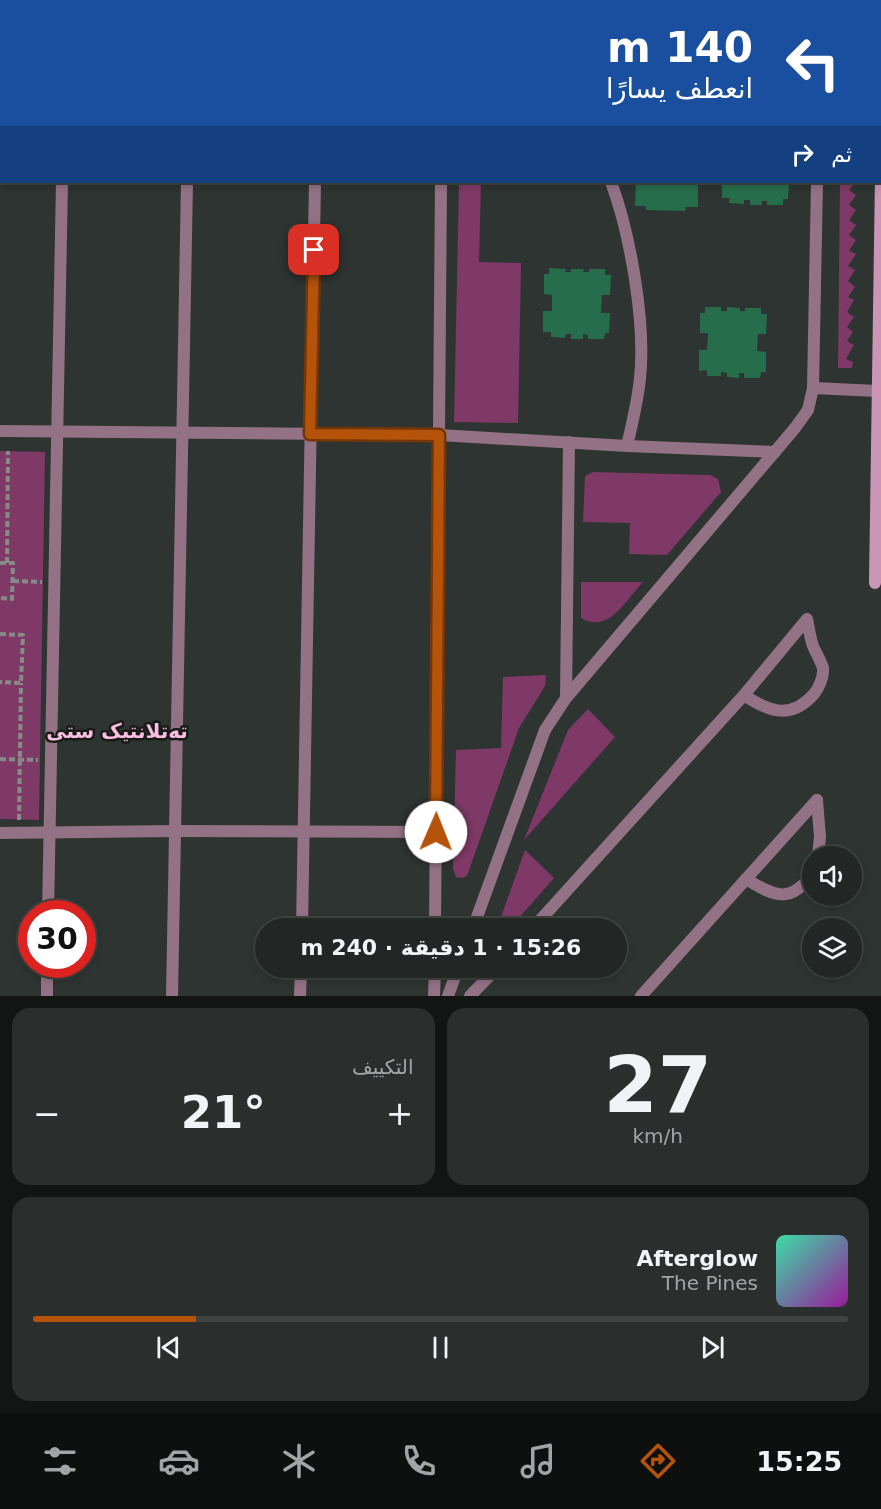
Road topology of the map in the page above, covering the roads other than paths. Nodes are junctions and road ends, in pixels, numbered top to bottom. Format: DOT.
graph roads {
  1 [pos="62,183"];
  2 [pos="187,183"];
  3 [pos="315,183"];
  4 [pos="441,183"];
  5 [pos="610,183"];
  6 [pos="817,183"];
  7 [pos="881,183"];
  8 [pos="879,387"];
  9 [pos="813,388"];
  10 [pos="0,431"];
  11 [pos="57,432"];
  12 [pos="183,433"];
  13 [pos="310,434"];
  14 [pos="439,435"];
  15 [pos="569,442"];
  16 [pos="627,446"];
  17 [pos="774,452"];
  18 [pos="878,583"];
  19 [pos="744,695"];
  20 [pos="566,698"];
  21 [pos="175,831"];
  22 [pos="303,831"];
  23 [pos="436,832"];
  24 [pos="0,833"];
  25 [pos="50,833"];
  26 [pos="819,846"];
  27 [pos="746,879"];
  28 [pos="802,885"];
  29 [pos="48,900"];
  30 [pos="302,918"];
  31 [pos="435,918"];
  32 [pos="477,918"];
  33 [pos="542,918"];
  34 [pos="47,978"];
  35 [pos="301,978"];
  36 [pos="435,978"];
  37 [pos="455,978"];
  38 [pos="487,978"];
  39 [pos="47,996"];
  40 [pos="172,996"];
  41 [pos="300,996"];
  42 [pos="434,996"];
  43 [pos="448,996"];
  44 [pos="470,996"];
  45 [pos="641,996"];
  1 -- 11 [label="street"];
  2 -- 12 [label="street"];
  3 -- 13 [label="street"];
  4 -- 14 [label="street"];
  5 -- 16 [label="street"];
  6 -- 9 [label="street"];
  7 -- 8 [label="street"];
  8 -- 9 [label="street"];
  8 -- 18 [label="street"];
  9 -- 17 [label="street"];
  10 -- 11 [label="street"];
  11 -- 12 [label="street"];
  11 -- 25 [label="street"];
  12 -- 13 [label="street"];
  12 -- 21 [label="street"];
  13 -- 14 [label="street"];
  13 -- 22 [label="street"];
  14 -- 15 [label="street"];
  14 -- 23 [label="street"];
  15 -- 16 [label="street"];
  15 -- 20 [label="street"];
  16 -- 17 [label="street"];
  17 -- 20 [label="street"];
  19 -- 19 [label="street"];
  19 -- 33 [label="street"];
  20 -- 32 [label="street"];
  21 -- 22 [label="street"];
  21 -- 25 [label="street"];
  21 -- 40 [label="street"];
  22 -- 23 [label="street"];
  22 -- 30 [label="street"];
  23 -- 31 [label="street"];
  24 -- 25 [label="street"];
  25 -- 29 [label="street"];
  26 -- 27 [label="street"];
  27 -- 28 [label="street"];
  27 -- 45 [label="street"];
  34 -- 39 [label="street"];
  35 -- 41 [label="street"];
  36 -- 42 [label="street"];
  37 -- 43 [label="street"];
  38 -- 44 [label="street"];
}
